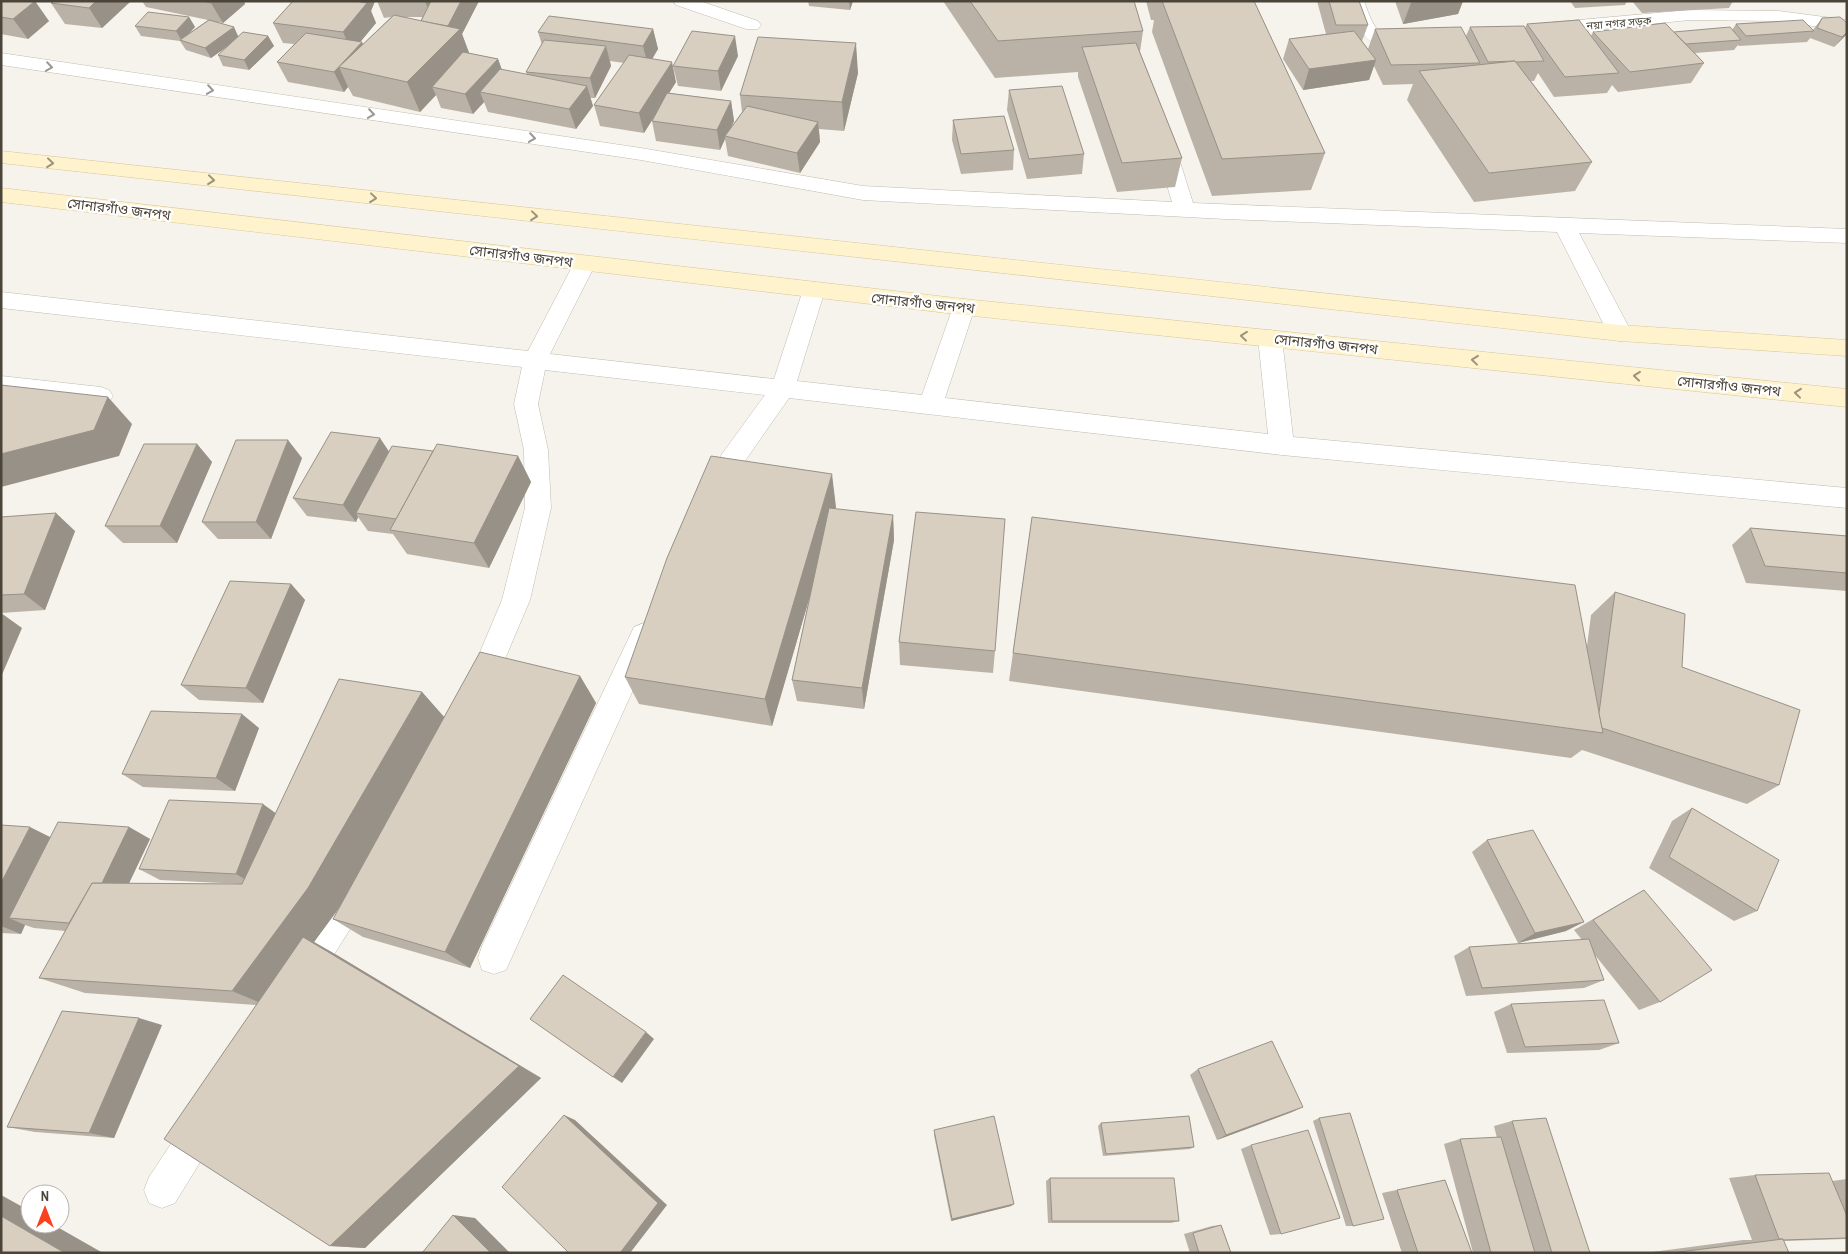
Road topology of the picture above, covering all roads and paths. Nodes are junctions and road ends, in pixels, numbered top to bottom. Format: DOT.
graph roads {
  1 [pos="682,1"];
  2 [pos="1355,1"];
  3 [pos="752,25"];
  4 [pos="1847,26"];
  5 [pos="1526,31"];
  6 [pos="1427,41"];
  7 [pos="1,60"];
  8 [pos="1158,125"];
  9 [pos="1,157"];
  10 [pos="1,195"];
  11 [pos="1185,210"];
  12 [pos="1565,226"];
  13 [pos="1847,236"];
  14 [pos="585,263"];
  15 [pos="814,290"];
  16 [pos="1,300"];
  17 [pos="964,307"];
  18 [pos="1620,333"];
  19 [pos="1270,338"];
  20 [pos="1847,348"];
  21 [pos="535,360"];
  22 [pos="1,385"];
  23 [pos="783,388"];
  24 [pos="101,396"];
  25 [pos="1847,398"];
  26 [pos="931,404"];
  27 [pos="1282,445"];
  28 [pos="1847,498"];
  29 [pos="702,513"];
  30 [pos="656,608"];
  31 [pos="468,713"];
  32 [pos="368,872"];
  33 [pos="494,958"];
  34 [pos="287,998"];
  35 [pos="222,1098"];
  36 [pos="162,1190"];
  1 -- 3 [label="street"];
  2 -- 6 [label="street"];
  4 -- 5 [label="street, নয়া নগর সড়ক"];
  7 -- 11 [label="street, one-way"];
  8 -- 11 [label="street"];
  9 -- 18 [label="main road, one-way"];
  10 -- 14 [label="main road, সোনারগাঁও জনপথ"];
  11 -- 12 [label="street"];
  12 -- 13 [label="street"];
  12 -- 18 [label="street"];
  14 -- 15 [label="main road, সোনারগাঁও জনপথ"];
  14 -- 21 [label="street"];
  15 -- 17 [label="main road, সোনারগাঁও জনপথ"];
  15 -- 23 [label="street"];
  16 -- 21 [label="street"];
  19 -- 17 [label="main road, সোনারগাঁও জনপথ, one-way"];
  17 -- 26 [label="street"];
  18 -- 20 [label="main road"];
  25 -- 19 [label="main road, সোনারগাঁও জনপথ, one-way"];
  19 -- 27 [label="street"];
  21 -- 23 [label="street"];
  21 -- 31 [label="street"];
  22 -- 24 [label="street"];
  23 -- 26 [label="street"];
  23 -- 29 [label="street"];
  26 -- 27 [label="street"];
  27 -- 28 [label="street"];
  30 -- 33 [label="street"];
  32 -- 34 [label="street"];
  35 -- 36 [label="street"];
}
